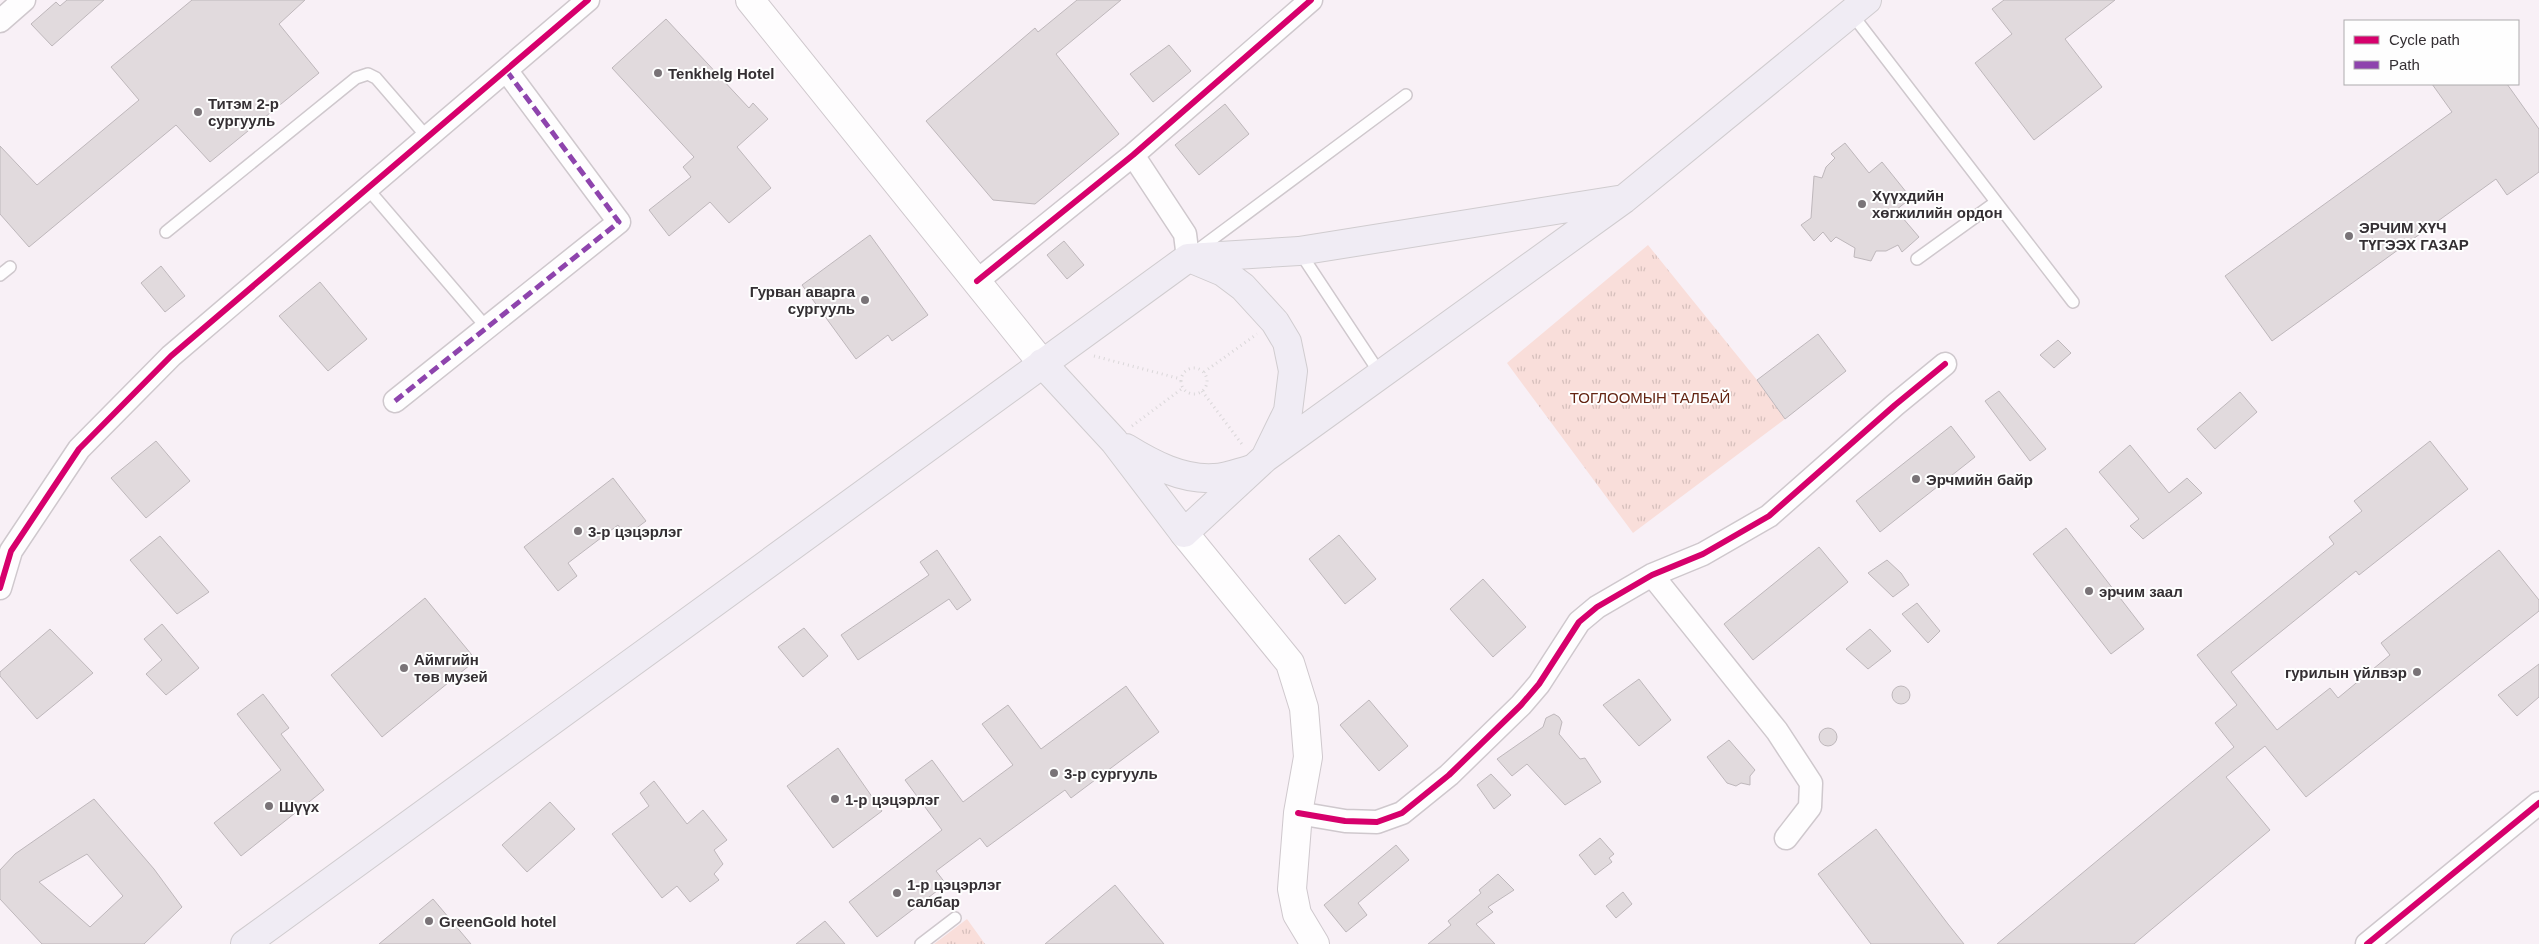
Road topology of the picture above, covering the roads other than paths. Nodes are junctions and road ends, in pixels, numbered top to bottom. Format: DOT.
graph roads {
  1 [pos="24,0"];
  2 [pos="588,0"];
  3 [pos="750,0"];
  4 [pos="1311,0"];
  5 [pos="1859,7"];
  6 [pos="0,21"];
  7 [pos="506,70"];
  8 [pos="1406,95"];
  9 [pos="427,137"];
  10 [pos="1132,155"];
  11 [pos="367,188"];
  12 [pos="1624,199"];
  13 [pos="1996,202"];
  14 [pos="166,232"];
  15 [pos="1299,251"];
  16 [pos="1188,258"];
  17 [pos="1917,259"];
  18 [pos="10,267"];
  19 [pos="0,275"];
  20 [pos="977,281"];
  21 [pos="2073,302"];
  22 [pos="487,328"];
  23 [pos="1042,363"];
  24 [pos="1944,364"];
  25 [pos="1382,375"];
  26 [pos="395,401"];
  27 [pos="1122,435"];
  28 [pos="1254,459"];
  29 [pos="1184,533"];
  30 [pos="1652,575"];
  31 [pos="0,588"];
  32 [pos="2539,803"];
  33 [pos="1298,813"];
  34 [pos="1786,838"];
  35 [pos="955,918"];
  36 [pos="245,944"];
  37 [pos="921,944"];
  38 [pos="1315,944"];
  39 [pos="2367,944"];
  1 -- 6 [label="street"];
  2 -- 7 [label="street"];
  3 -- 20 [label="main road"];
  4 -- 10 [label="street"];
  5 -- 12 [label="highway"];
  5 -- 13 [label="lane"];
  7 -- 9 [label="street"];
  7 -- 22 [label="street"];
  8 -- 16 [label="lane"];
  9 -- 11 [label="street"];
  9 -- 14 [label="lane"];
  10 -- 16 [label="street"];
  10 -- 20 [label="street"];
  11 -- 22 [label="lane"];
  11 -- 31 [label="street"];
  12 -- 15 [label="highway"];
  12 -- 25 [label="highway"];
  13 -- 17 [label="lane"];
  13 -- 21 [label="lane"];
  15 -- 16 [label="highway"];
  15 -- 25 [label="lane"];
  16 -- 23 [label="highway"];
  16 -- 28 [label="highway"];
  18 -- 19 [label="lane"];
  20 -- 23 [label="main road"];
  22 -- 26 [label="street"];
  23 -- 27 [label="highway"];
  23 -- 36 [label="highway"];
  24 -- 30 [label="street"];
  25 -- 28 [label="highway"];
  27 -- 28 [label="highway"];
  27 -- 29 [label="highway"];
  28 -- 29 [label="highway"];
  29 -- 33 [label="main road"];
  30 -- 33 [label="street"];
  30 -- 34 [label="street"];
  32 -- 39 [label="street"];
  33 -- 38 [label="main road"];
  35 -- 37 [label="lane"];
}
